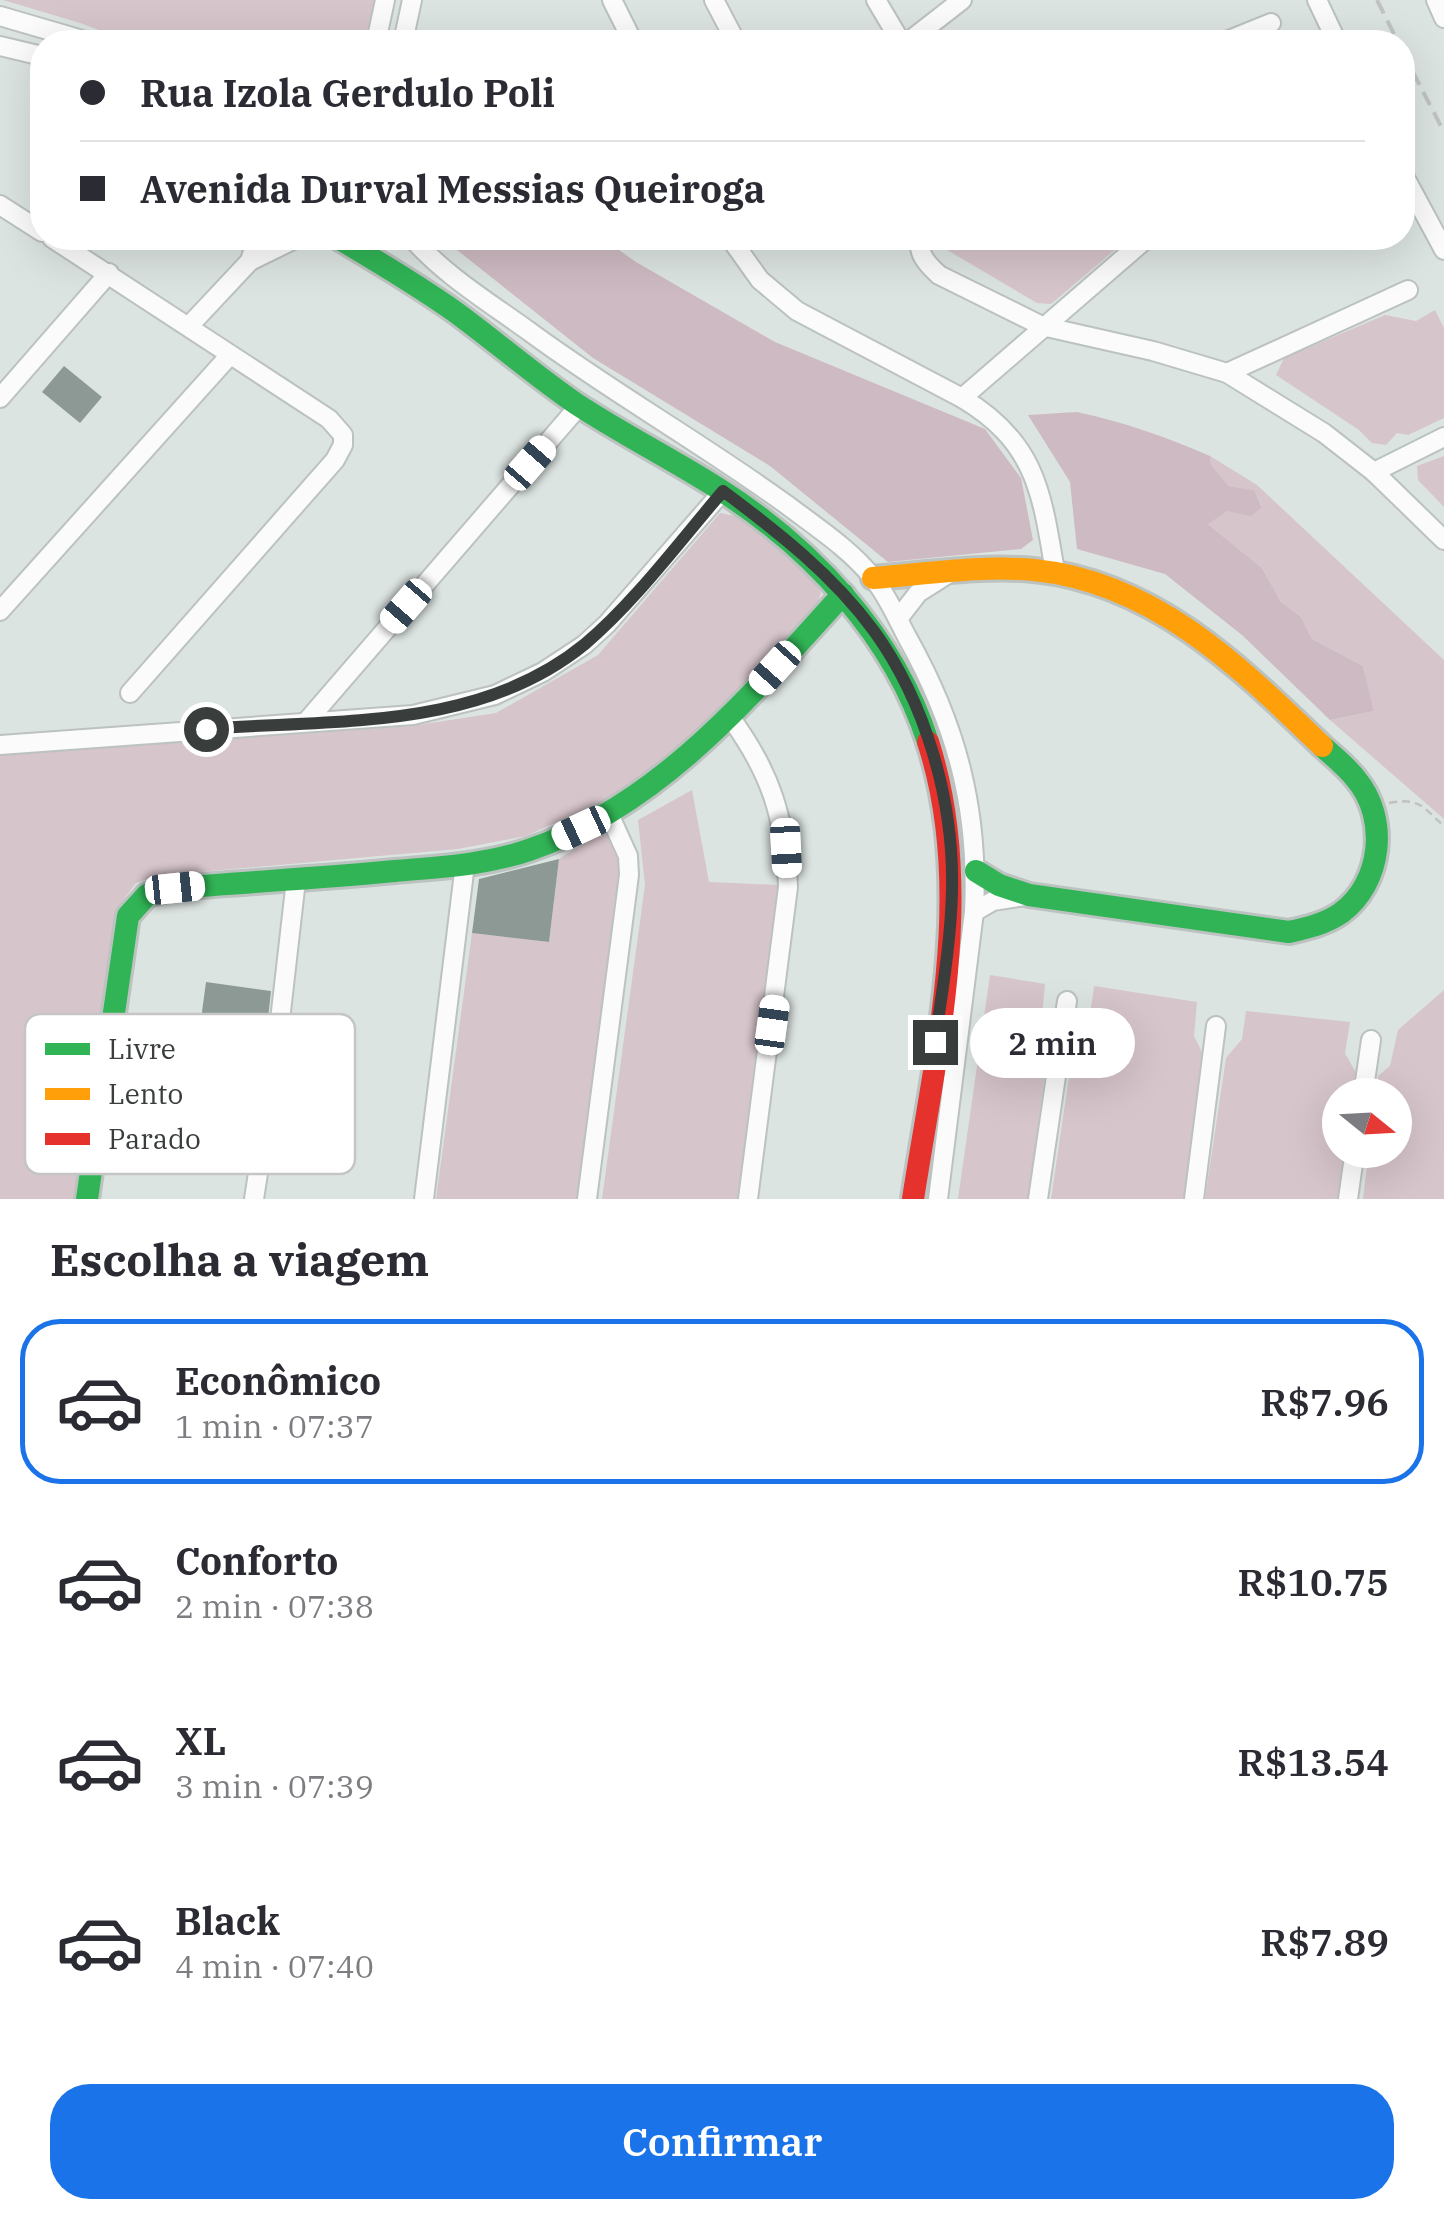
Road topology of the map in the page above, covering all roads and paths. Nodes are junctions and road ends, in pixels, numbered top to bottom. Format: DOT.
graph roads {
  1 [pos="385,0"];
  2 [pos="412,0"];
  3 [pos="612,0"];
  4 [pos="714,0"];
  5 [pos="876,0"];
  6 [pos="962,0"];
  7 [pos="1317,0"];
  8 [pos="1436,0"];
  9 [pos="0,16"];
  10 [pos="1444,18"];
  11 [pos="1272,23"];
  12 [pos="48,30"];
  13 [pos="379,30"];
  14 [pos="406,30"];
  15 [pos="627,30"];
  16 [pos="730,30"];
  17 [pos="897,30"];
  18 [pos="921,30"];
  19 [pos="1254,30"];
  20 [pos="1331,30"];
  21 [pos="0,46"];
  22 [pos="30,53"];
  23 [pos="1415,196"];
  24 [pos="0,205"];
  25 [pos="30,224"];
  26 [pos="72,250"];
  27 [pos="253,250"];
  28 [pos="271,250"];
  29 [pos="357,250"];
  30 [pos="426,250"];
  31 [pos="738,250"];
  32 [pos="923,250"];
  33 [pos="1134,250"];
  34 [pos="1444,250"];
  35 [pos="250,260"];
  36 [pos="109,273"];
  37 [pos="1408,290"];
  38 [pos="189,326"];
  39 [pos="1042,326"];
  40 [pos="230,355"];
  41 [pos="1227,373"];
  42 [pos="0,398"];
  43 [pos="962,398"];
  44 [pos="579,406"];
  45 [pos="1444,437"];
  46 [pos="1374,472"];
  47 [pos="723,491"];
  48 [pos="1444,540"];
  49 [pos="1055,572"];
  50 [pos="948,574"];
  51 [pos="873,578"];
  52 [pos="843,594"];
  53 [pos="0,611"];
  54 [pos="898,620"];
  55 [pos="130,693"];
  56 [pos="730,717"];
  57 [pos="307,722"];
  58 [pos="0,745"];
  59 [pos="1374,808"];
  60 [pos="608,814"];
  61 [pos="1444,826"];
  62 [pos="465,864"];
  63 [pos="976,871"];
  64 [pos="296,880"];
  65 [pos="1029,895"];
  66 [pos="974,912"];
  67 [pos="1067,1001"];
  68 [pos="114,1014"];
  69 [pos="281,1014"];
  70 [pos="1216,1026"];
  71 [pos="1371,1040"];
  72 [pos="1365,1078"];
  73 [pos="1352,1168"];
  74 [pos="91,1174"];
  75 [pos="258,1174"];
  76 [pos="87,1199"];
  77 [pos="254,1199"];
  78 [pos="424,1199"];
  79 [pos="588,1199"];
  80 [pos="748,1199"];
  81 [pos="913,1199"];
  82 [pos="938,1199"];
  83 [pos="1038,1199"];
  84 [pos="1194,1199"];
  85 [pos="1348,1199"];
  1 -- 13 [label="street"];
  2 -- 14 [label="street"];
  3 -- 15 [label="street"];
  4 -- 16 [label="street"];
  5 -- 17 [label="street"];
  6 -- 18 [label="street"];
  7 -- 20 [label="street"];
  8 -- 10 [label="street"];
  9 -- 12 [label="street"];
  11 -- 19 [label="street"];
  21 -- 22 [label="street"];
  23 -- 34 [label="street"];
  24 -- 25 [label="street"];
  26 -- 36 [label="street"];
  27 -- 35 [label="street"];
  28 -- 35 [label="street"];
  29 -- 44 [label="street"];
  30 -- 51 [label="street"];
  31 -- 43 [label="street"];
  32 -- 39 [label="street"];
  33 -- 39 [label="street"];
  35 -- 38 [label="street"];
  36 -- 38 [label="street"];
  36 -- 42 [label="street"];
  37 -- 41 [label="street"];
  38 -- 40 [label="street"];
  39 -- 41 [label="street"];
  39 -- 43 [label="street"];
  40 -- 53 [label="street"];
  40 -- 55 [label="street"];
  41 -- 46 [label="street"];
  43 -- 49 [label="street"];
  44 -- 47 [label="street"];
  44 -- 57 [label="street"];
  45 -- 46 [label="street"];
  46 -- 48 [label="street"];
  47 -- 52 [label="street"];
  47 -- 57 [label="street"];
  49 -- 50 [label="street"];
  49 -- 59 [label="street"];
  50 -- 51 [label="street"];
  50 -- 54 [label="street"];
  51 -- 54 [label="street"];
  52 -- 56 [label="street"];
  52 -- 81 [label="street"];
  54 -- 63 [label="street"];
  56 -- 60 [label="street"];
  56 -- 80 [label="street"];
  57 -- 58 [label="street"];
  59 -- 61 [label="path"];
  59 -- 65 [label="street"];
  60 -- 62 [label="street"];
  60 -- 79 [label="street"];
  62 -- 64 [label="street"];
  62 -- 78 [label="street"];
  63 -- 65 [label="street"];
  63 -- 66 [label="street"];
  64 -- 68 [label="street"];
  64 -- 69 [label="street"];
  65 -- 66 [label="street"];
  66 -- 82 [label="street"];
  67 -- 83 [label="street"];
  70 -- 84 [label="street"];
  71 -- 72 [label="street"];
  73 -- 85 [label="street"];
  74 -- 76 [label="street"];
  75 -- 77 [label="street"];
}
